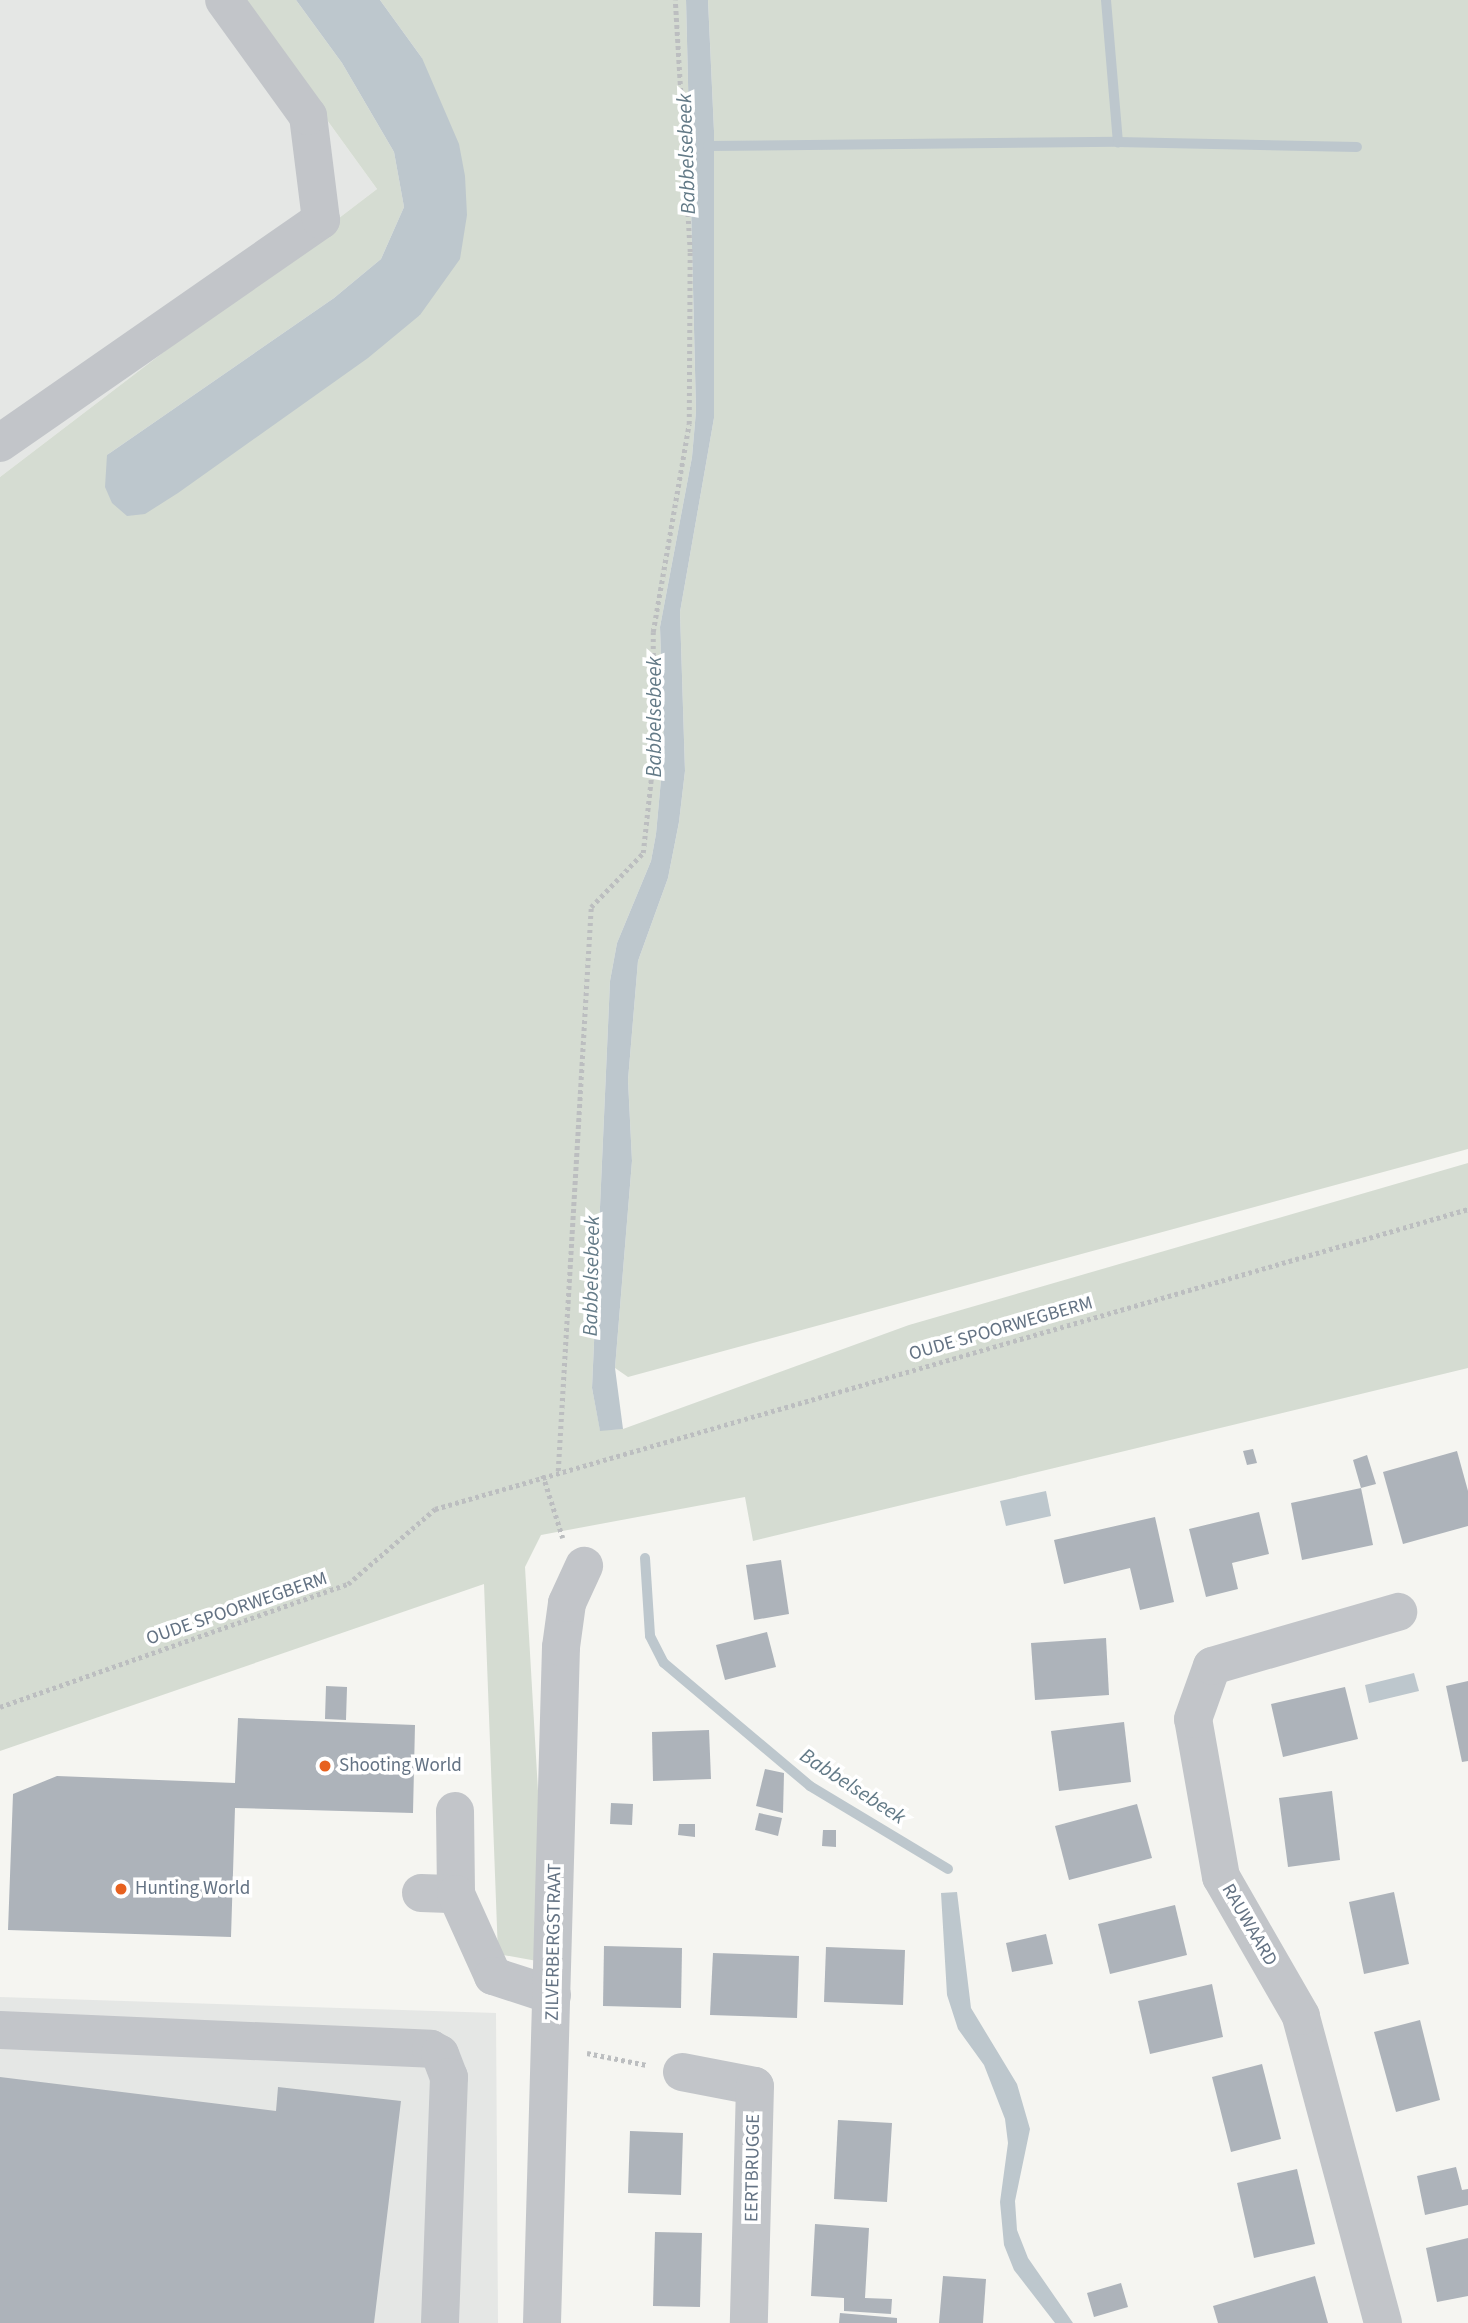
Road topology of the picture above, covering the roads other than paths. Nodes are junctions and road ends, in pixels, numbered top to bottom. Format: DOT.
graph roads {
  1 [pos="224,0"];
  2 [pos="0,443"];
  3 [pos="584,1566"];
  4 [pos="1398,1612"];
  5 [pos="455,1811"];
  6 [pos="552,1995"];
  7 [pos="0,2030"];
  8 [pos="682,2072"];
  9 [pos="440,2323"];
  10 [pos="542,2323"];
  11 [pos="749,2323"];
  12 [pos="1383,2323"];
  1 -- 2 [label="street"];
  3 -- 6 [label="street, ZILVERBERGSTRAAT"];
  4 -- 12 [label="street, RAUWAARD"];
  5 -- 6 [label="street"];
  6 -- 10 [label="street, ZILVERBERGSTRAAT"];
  7 -- 9 [label="street"];
  8 -- 11 [label="street, EERTBRUGGE"];
}
